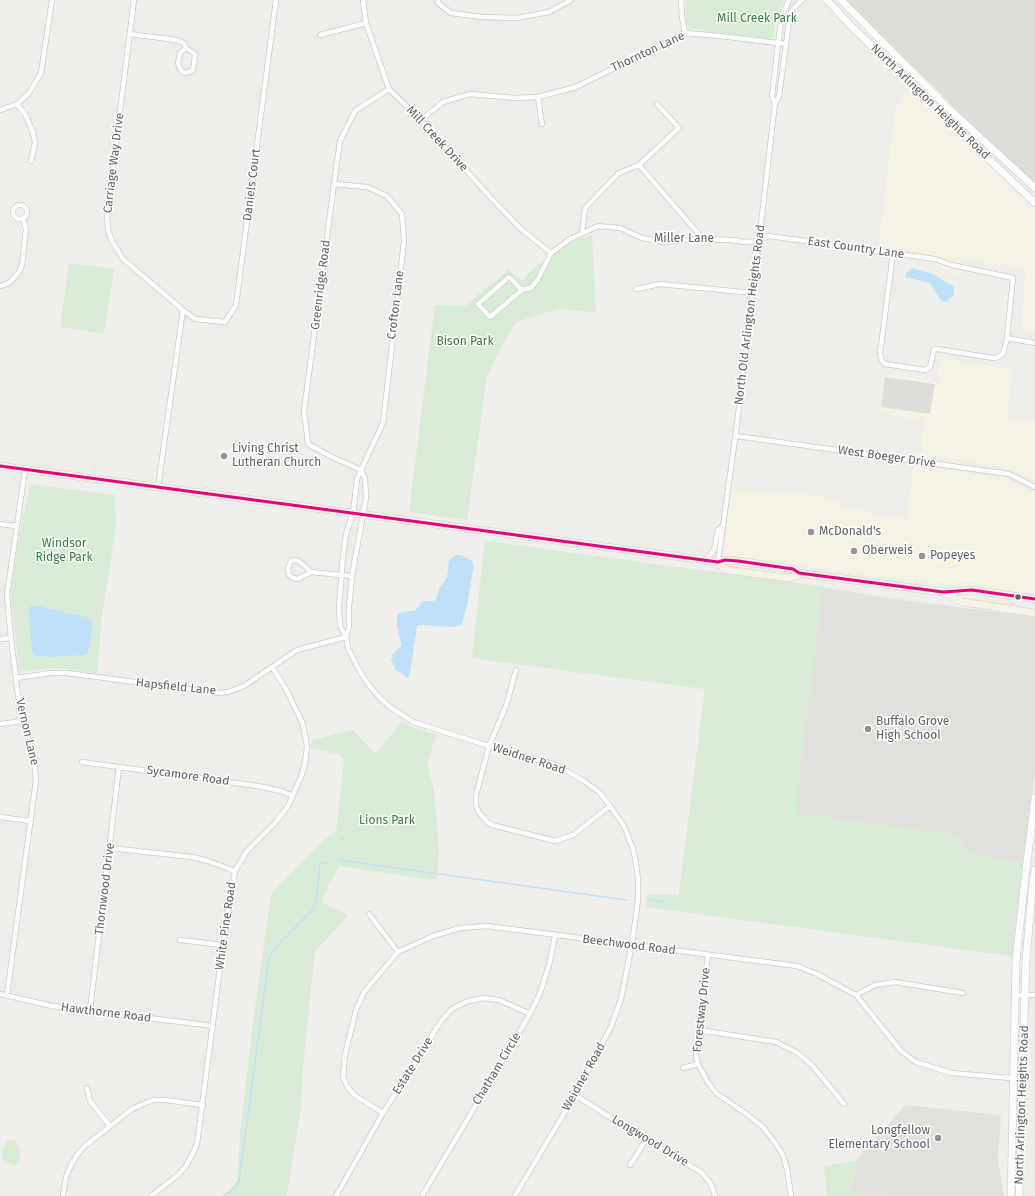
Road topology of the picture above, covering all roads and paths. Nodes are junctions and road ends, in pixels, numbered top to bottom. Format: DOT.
graph roads {
  1 [pos="52,0"];
  2 [pos="134,0"];
  3 [pos="276,0"];
  4 [pos="363,0"];
  5 [pos="438,0"];
  6 [pos="571,0"];
  7 [pos="681,0"];
  8 [pos="789,0"];
  9 [pos="802,0"];
  10 [pos="827,0"];
  11 [pos="841,0"];
  12 [pos="366,23"];
  13 [pos="685,33"];
  14 [pos="130,34"];
  15 [pos="320,35"];
  16 [pos="778,44"];
  17 [pos="786,44"];
  18 [pos="186,48"];
  19 [pos="389,89"];
  20 [pos="538,97"];
  21 [pos="774,103"];
  22 [pos="17,104"];
  23 [pos="657,104"];
  24 [pos="0,110"];
  25 [pos="421,120"];
  26 [pos="542,124"];
  27 [pos="31,161"];
  28 [pos="639,165"];
  29 [pos="334,184"];
  30 [pos="1035,188"];
  31 [pos="1035,203"];
  32 [pos="23,219"];
  33 [pos="582,233"];
  34 [pos="703,239"];
  35 [pos="759,241"];
  36 [pos="551,253"];
  37 [pos="893,253"];
  38 [pos="0,286"];
  39 [pos="636,289"];
  40 [pos="522,290"];
  41 [pos="753,293"];
  42 [pos="183,310"];
  43 [pos="1007,338"];
  44 [pos="1035,343"];
  45 [pos="736,436"];
  46 [pos="0,466"];
  47 [pos="25,470"];
  48 [pos="361,470"];
  49 [pos="158,487"];
  50 [pos="1035,487"];
  51 [pos="353,513"];
  52 [pos="363,515"];
  53 [pos="0,524"];
  54 [pos="16,526"];
  55 [pos="722,527"];
  56 [pos="706,560"];
  57 [pos="718,562"];
  58 [pos="310,572"];
  59 [pos="341,575"];
  60 [pos="352,576"];
  61 [pos="943,592"];
  62 [pos="1035,599"];
  63 [pos="1035,613"];
  64 [pos="346,637"];
  65 [pos="10,638"];
  66 [pos="0,640"];
  67 [pos="272,667"];
  68 [pos="516,670"];
  69 [pos="16,678"];
  70 [pos="23,721"];
  71 [pos="0,724"];
  72 [pos="489,746"];
  73 [pos="82,762"];
  74 [pos="119,767"];
  75 [pos="293,796"];
  76 [pos="1035,798"];
  77 [pos="610,806"];
  78 [pos="0,817"];
  79 [pos="31,821"];
  80 [pos="110,848"];
  81 [pos="1035,870"];
  82 [pos="235,871"];
  83 [pos="368,914"];
  84 [pos="555,936"];
  85 [pos="180,940"];
  86 [pos="632,944"];
  87 [pos="223,945"];
  88 [pos="398,952"];
  89 [pos="708,955"];
  90 [pos="963,993"];
  91 [pos="0,994"];
  92 [pos="7,995"];
  93 [pos="856,995"];
  94 [pos="1015,995"];
  95 [pos="1025,995"];
  96 [pos="1035,995"];
  97 [pos="90,1010"];
  98 [pos="530,1014"];
  99 [pos="213,1026"];
  100 [pos="699,1030"];
  101 [pos="698,1064"];
  102 [pos="683,1068"];
  103 [pos="1012,1078"];
  104 [pos="1022,1078"];
  105 [pos="87,1088"];
  106 [pos="575,1095"];
  107 [pos="844,1104"];
  108 [pos="203,1105"];
  109 [pos="383,1113"];
  110 [pos="110,1126"];
  111 [pos="646,1140"];
  112 [pos="630,1165"];
  113 [pos="63,1196"];
  114 [pos="151,1196"];
  115 [pos="336,1196"];
  116 [pos="422,1196"];
  117 [pos="515,1196"];
  118 [pos="715,1196"];
  119 [pos="792,1196"];
  120 [pos="1011,1196"];
  121 [pos="1020,1196"];
  1 -- 22 [label="street"];
  2 -- 14 [label="street, Carriage Way Drive"];
  3 -- 42 [label="street, Daniels Court"];
  4 -- 12 [label="street, Mill Creek Drive"];
  5 -- 6 [label="street"];
  7 -- 13 [label="street"];
  8 -- 16 [label="street, North Old Arlington Heights Road"];
  9 -- 17 [label="street, North Old Arlington Heights Road"];
  10 -- 31 [label="main road, North Arlington Heights Road"];
  11 -- 30 [label="main road, North Arlington Heights Road"];
  12 -- 15 [label="street"];
  12 -- 19 [label="street, Mill Creek Drive"];
  13 -- 16 [label="street, Thornton Lane"];
  13 -- 20 [label="street, Thornton Lane"];
  14 -- 18 [label="street"];
  14 -- 42 [label="street, Carriage Way Drive"];
  16 -- 17 [label="street, Thornton Lane"];
  16 -- 21 [label="street, North Old Arlington Heights Road"];
  17 -- 21 [label="street, North Old Arlington Heights Road"];
  18 -- 18 [label="street"];
  19 -- 25 [label="street, Mill Creek Drive"];
  19 -- 29 [label="street, Greenridge Road"];
  20 -- 25 [label="street, Thornton Lane"];
  20 -- 26 [label="street"];
  21 -- 35 [label="street, North Old Arlington Heights Road"];
  22 -- 24 [label="street"];
  22 -- 27 [label="street"];
  23 -- 28 [label="street"];
  25 -- 36 [label="street, Mill Creek Drive"];
  28 -- 33 [label="street"];
  28 -- 34 [label="street"];
  29 -- 48 [label="street, Greenridge Road"];
  29 -- 48 [label="street, Crofton Lane"];
  32 -- 38 [label="street"];
  33 -- 34 [label="street, Miller Lane"];
  33 -- 36 [label="street, Miller Lane"];
  34 -- 35 [label="street, Miller Lane"];
  35 -- 37 [label="street, East Country Lane"];
  35 -- 41 [label="street, North Old Arlington Heights Road"];
  36 -- 40 [label="street, Miller Lane"];
  37 -- 43 [label="street, East Country Lane"];
  37 -- 43 [label="street"];
  39 -- 41 [label="street"];
  40 -- 40 [label="street"];
  41 -- 45 [label="street, North Old Arlington Heights Road"];
  42 -- 49 [label="street"];
  43 -- 44 [label="street"];
  45 -- 50 [label="street, West Boeger Drive"];
  45 -- 55 [label="street, North Old Arlington Heights Road"];
  46 -- 47 [label="main road"];
  47 -- 49 [label="main road"];
  47 -- 54 [label="street, Vernon Lane"];
  48 -- 51 [label="street, Crofton Lane"];
  48 -- 52 [label="street"];
  49 -- 51 [label="main road"];
  51 -- 52 [label="main road"];
  51 -- 59 [label="street, Weidner Road"];
  52 -- 56 [label="main road"];
  52 -- 60 [label="street, Weidner Road"];
  53 -- 54 [label="street"];
  54 -- 65 [label="street, Vernon Lane"];
  55 -- 56 [label="street, North Old Arlington Heights Road"];
  55 -- 57 [label="street, North Old Arlington Heights Road"];
  56 -- 57 [label="main road"];
  57 -- 61 [label="main road"];
  58 -- 58 [label="street"];
  58 -- 59 [label="street"];
  59 -- 60 [label="street"];
  59 -- 64 [label="street, Weidner Road"];
  60 -- 64 [label="street, Weidner Road"];
  61 -- 62 [label="main road"];
  61 -- 63 [label="main road"];
  64 -- 67 [label="street, Hapsfield Lane"];
  64 -- 72 [label="street, Weidner Road"];
  65 -- 66 [label="street"];
  65 -- 69 [label="street, Vernon Lane"];
  67 -- 69 [label="street, Hapsfield Lane"];
  67 -- 75 [label="street, White Pine Road"];
  68 -- 72 [label="street"];
  69 -- 70 [label="street, Vernon Lane"];
  70 -- 71 [label="street"];
  70 -- 79 [label="street, Vernon Lane"];
  72 -- 77 [label="street, Weidner Road"];
  72 -- 77 [label="street"];
  73 -- 74 [label="street, Sycamore Road"];
  74 -- 75 [label="street, Sycamore Road"];
  74 -- 80 [label="street, Thornwood Drive"];
  75 -- 82 [label="street, White Pine Road"];
  76 -- 94 [label="main road"];
  77 -- 86 [label="street, Weidner Road"];
  78 -- 79 [label="street"];
  79 -- 92 [label="street, Vernon Lane"];
  80 -- 82 [label="street"];
  80 -- 97 [label="street, Thornwood Drive"];
  81 -- 95 [label="main road, North Arlington Heights Road"];
  82 -- 87 [label="street, White Pine Road"];
  83 -- 88 [label="street"];
  84 -- 86 [label="street, Beechwood Road"];
  84 -- 88 [label="street, Beechwood Road"];
  84 -- 98 [label="street, Chatham Circle"];
  85 -- 87 [label="street"];
  86 -- 89 [label="street, Beechwood Road"];
  86 -- 106 [label="street, Weidner Road"];
  87 -- 99 [label="street, White Pine Road"];
  88 -- 109 [label="street, Beechwood Road"];
  89 -- 93 [label="street, Beechwood Road"];
  89 -- 100 [label="street, Forestway Drive"];
  90 -- 93 [label="street"];
  91 -- 92 [label="street, Hawthorne Road"];
  92 -- 97 [label="street, Hawthorne Road"];
  93 -- 103 [label="street, Beechwood Road"];
  94 -- 95 [label="street"];
  94 -- 103 [label="main road"];
  95 -- 96 [label="street"];
  95 -- 104 [label="main road, North Arlington Heights Road"];
  97 -- 99 [label="street, Hawthorne Road"];
  98 -- 109 [label="street, Estate Drive"];
  98 -- 116 [label="street, Chatham Circle"];
  99 -- 108 [label="street, White Pine Road"];
  100 -- 101 [label="street, Forestway Drive"];
  100 -- 107 [label="street"];
  101 -- 102 [label="street"];
  101 -- 119 [label="street, Forestway Drive"];
  103 -- 104 [label="street, Beechwood Road"];
  103 -- 120 [label="main road"];
  104 -- 121 [label="main road, North Arlington Heights Road"];
  105 -- 110 [label="street"];
  106 -- 111 [label="street, Longwood Drive"];
  106 -- 117 [label="street, Weidner Road"];
  108 -- 110 [label="street"];
  108 -- 114 [label="street, White Pine Road"];
  109 -- 115 [label="street, Estate Drive"];
  110 -- 113 [label="street"];
  111 -- 112 [label="street"];
  111 -- 118 [label="street, Longwood Drive"];
}
